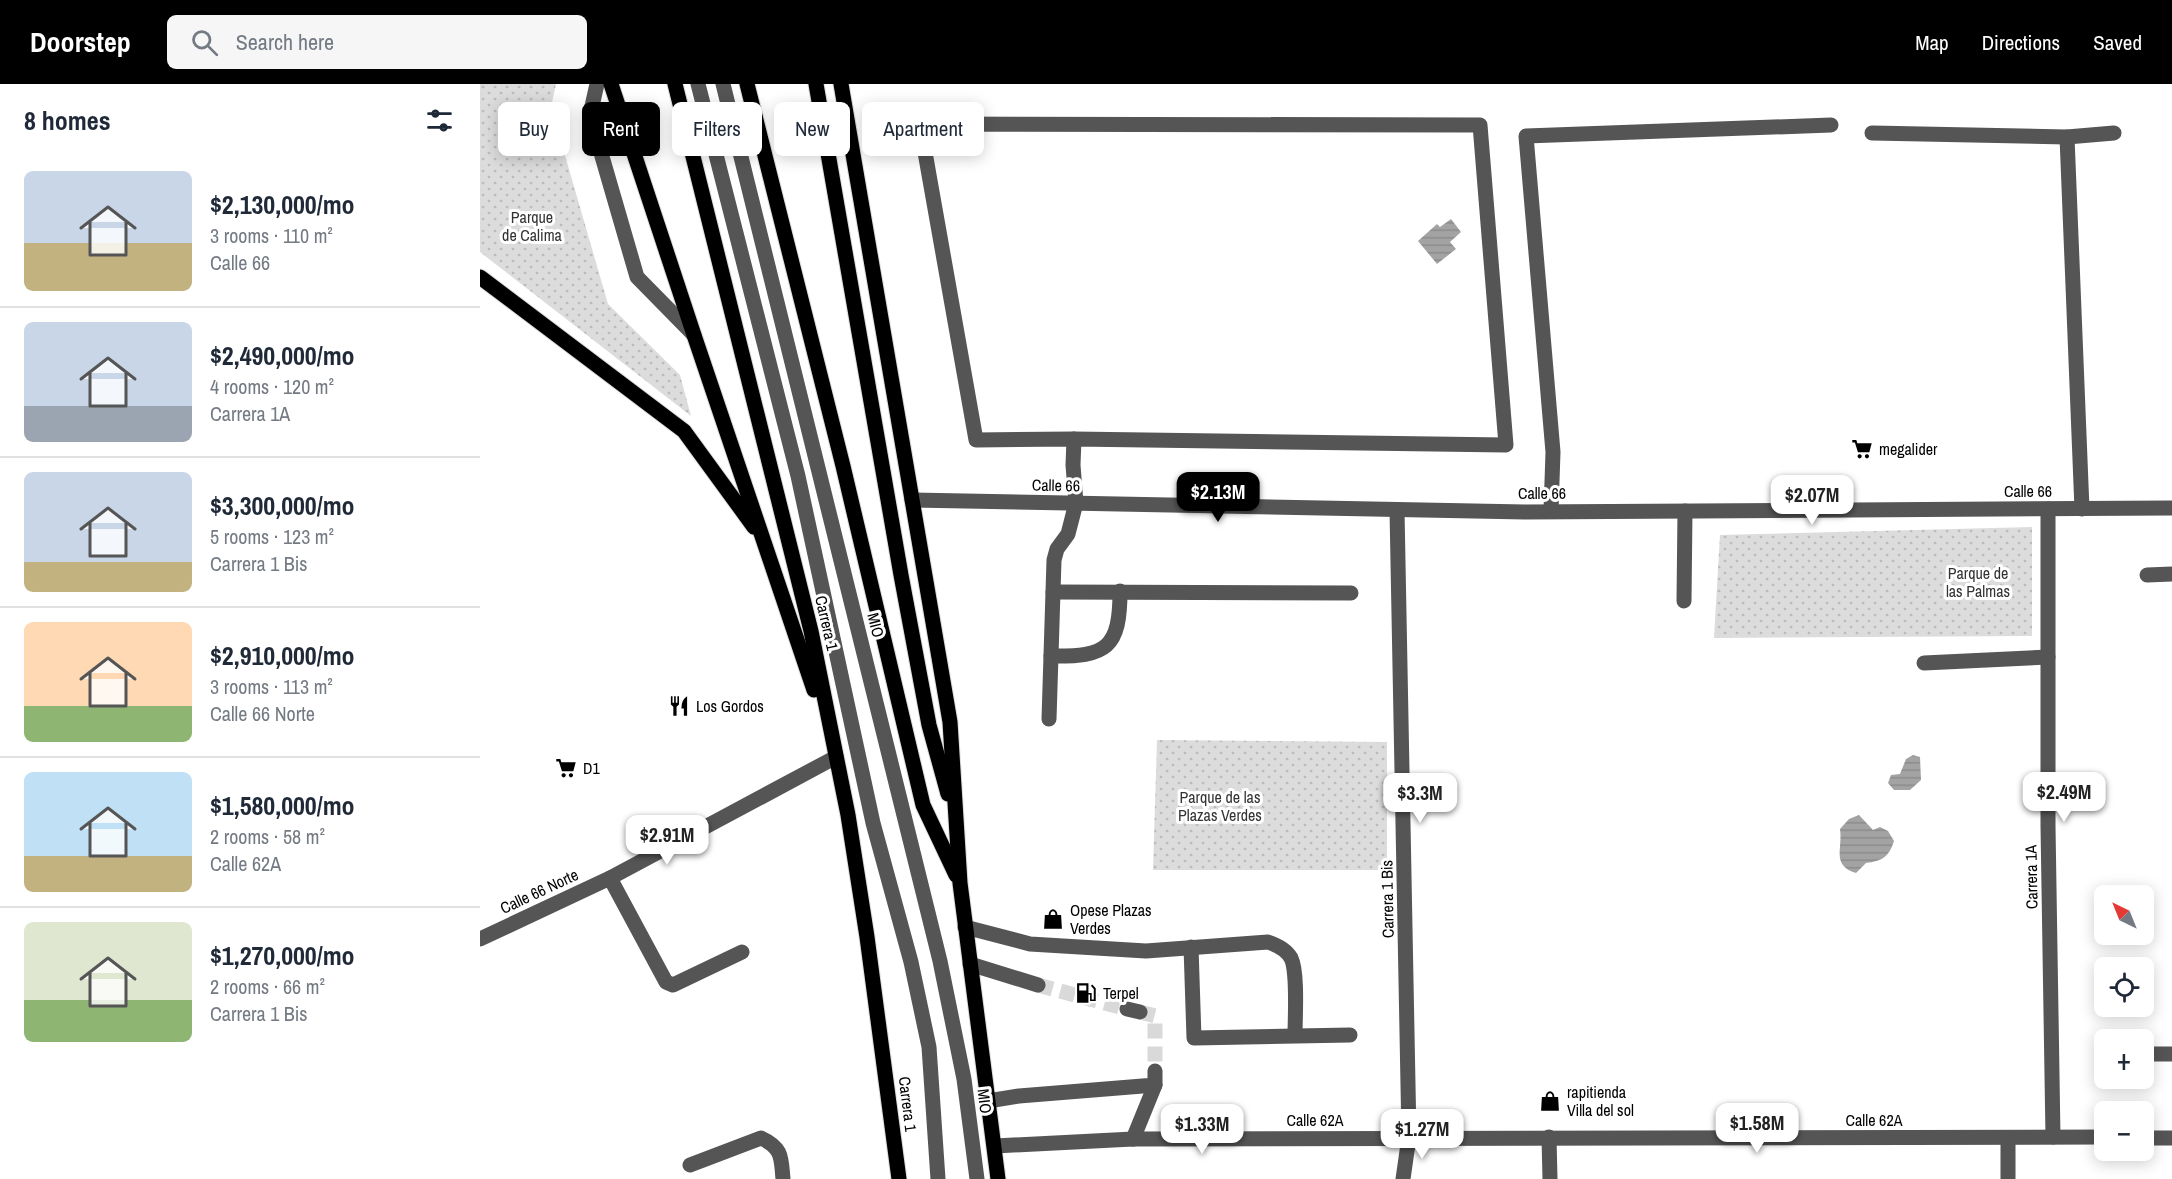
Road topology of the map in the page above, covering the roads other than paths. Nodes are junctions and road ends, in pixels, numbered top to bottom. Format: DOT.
graph roads {
  1 [pos="597,84"];
  2 [pos="611,84"];
  3 [pos="675,84"];
  4 [pos="698,84"];
  5 [pos="723,84"];
  6 [pos="747,84"];
  7 [pos="816,84"];
  8 [pos="841,84"];
  9 [pos="1831,125"];
  10 [pos="1872,133"];
  11 [pos="2114,133"];
  12 [pos="2067,136"];
  13 [pos="480,277"];
  14 [pos="694,335"];
  15 [pos="1074,439"];
  16 [pos="912,500"];
  17 [pos="1076,503"];
  18 [pos="2172,508"];
  19 [pos="2048,509"];
  20 [pos="2082,509"];
  21 [pos="1398,510"];
  22 [pos="1551,511"];
  23 [pos="1685,511"];
  24 [pos="763,539"];
  25 [pos="2172,574"];
  26 [pos="2147,575"];
  27 [pos="1120,591"];
  28 [pos="1053,592"];
  29 [pos="1351,593"];
  30 [pos="1684,601"];
  31 [pos="1051,656"];
  32 [pos="2048,657"];
  33 [pos="1924,663"];
  34 [pos="1049,719"];
  35 [pos="835,751"];
  36 [pos="956,823"];
  37 [pos="610,878"];
  38 [pos="960,883"];
  39 [pos="965,927"];
  40 [pos="480,939"];
  41 [pos="1191,947"];
  42 [pos="742,952"];
  43 [pos="970,964"];
  44 [pos="1038,985"];
  45 [pos="1295,1035"];
  46 [pos="1350,1035"];
  47 [pos="2172,1053"];
  48 [pos="2154,1054"];
  49 [pos="988,1101"];
  50 [pos="1409,1137"];
  51 [pos="1549,1137"];
  52 [pos="2054,1137"];
  53 [pos="2094,1137"];
  54 [pos="2154,1137"];
  55 [pos="2008,1138"];
  56 [pos="2172,1138"];
  57 [pos="1133,1139"];
  58 [pos="995,1146"];
  59 [pos="690,1165"];
  60 [pos="783,1179"];
  61 [pos="899,1179"];
  62 [pos="938,1179"];
  63 [pos="977,1179"];
  64 [pos="998,1179"];
  65 [pos="1403,1179"];
  66 [pos="1550,1179"];
  67 [pos="2008,1179"];
  1 -- 14 [label="street"];
  2 -- 14 [label="main road"];
  3 -- 35 [label="main road, Carrera 1"];
  4 -- 62 [label="street"];
  5 -- 63 [label="street, MIO"];
  6 -- 38 [label="main road"];
  7 -- 36 [label="main road"];
  8 -- 16 [label="main road"];
  9 -- 22 [label="street"];
  10 -- 12 [label="street"];
  11 -- 12 [label="street"];
  12 -- 20 [label="street"];
  13 -- 24 [label="main road"];
  14 -- 24 [label="main road"];
  15 -- 15 [label="street"];
  15 -- 17 [label="street"];
  16 -- 17 [label="street, Calle 66"];
  16 -- 36 [label="main road"];
  17 -- 21 [label="street, Calle 66"];
  17 -- 28 [label="street"];
  18 -- 20 [label="street, Calle 66"];
  19 -- 20 [label="street, Calle 66"];
  19 -- 23 [label="street, Calle 66"];
  19 -- 32 [label="street, Carrera 1A"];
  21 -- 22 [label="street, Calle 66"];
  21 -- 50 [label="street, Carrera 1 Bis"];
  22 -- 23 [label="street, Calle 66"];
  23 -- 30 [label="street"];
  24 -- 35 [label="main road"];
  25 -- 26 [label="street"];
  27 -- 28 [label="street"];
  27 -- 29 [label="street"];
  27 -- 31 [label="street"];
  28 -- 31 [label="street"];
  31 -- 34 [label="street"];
  32 -- 33 [label="street"];
  32 -- 52 [label="street, Carrera 1A"];
  35 -- 37 [label="street, Calle 66 Norte"];
  35 -- 61 [label="main road, Carrera 1"];
  36 -- 38 [label="main road"];
  37 -- 40 [label="street, Calle 66 Norte"];
  37 -- 42 [label="street"];
  38 -- 39 [label="main road"];
  39 -- 41 [label="street"];
  39 -- 43 [label="main road"];
  41 -- 45 [label="street"];
  41 -- 45 [label="street"];
  43 -- 44 [label="street"];
  43 -- 49 [label="main road"];
  45 -- 46 [label="street"];
  47 -- 48 [label="street"];
  49 -- 57 [label="street"];
  49 -- 58 [label="main road"];
  50 -- 51 [label="street, Calle 62A"];
  50 -- 57 [label="street, Calle 62A"];
  50 -- 65 [label="street, Carrera 1 Bis"];
  51 -- 55 [label="street, Calle 62A"];
  51 -- 66 [label="street"];
  52 -- 53 [label="street, Calle 62A"];
  52 -- 55 [label="street, Calle 62A"];
  54 -- 56 [label="street"];
  55 -- 67 [label="street"];
  57 -- 58 [label="street, Calle 62A"];
  58 -- 64 [label="main road"];
  59 -- 60 [label="street"];
}
